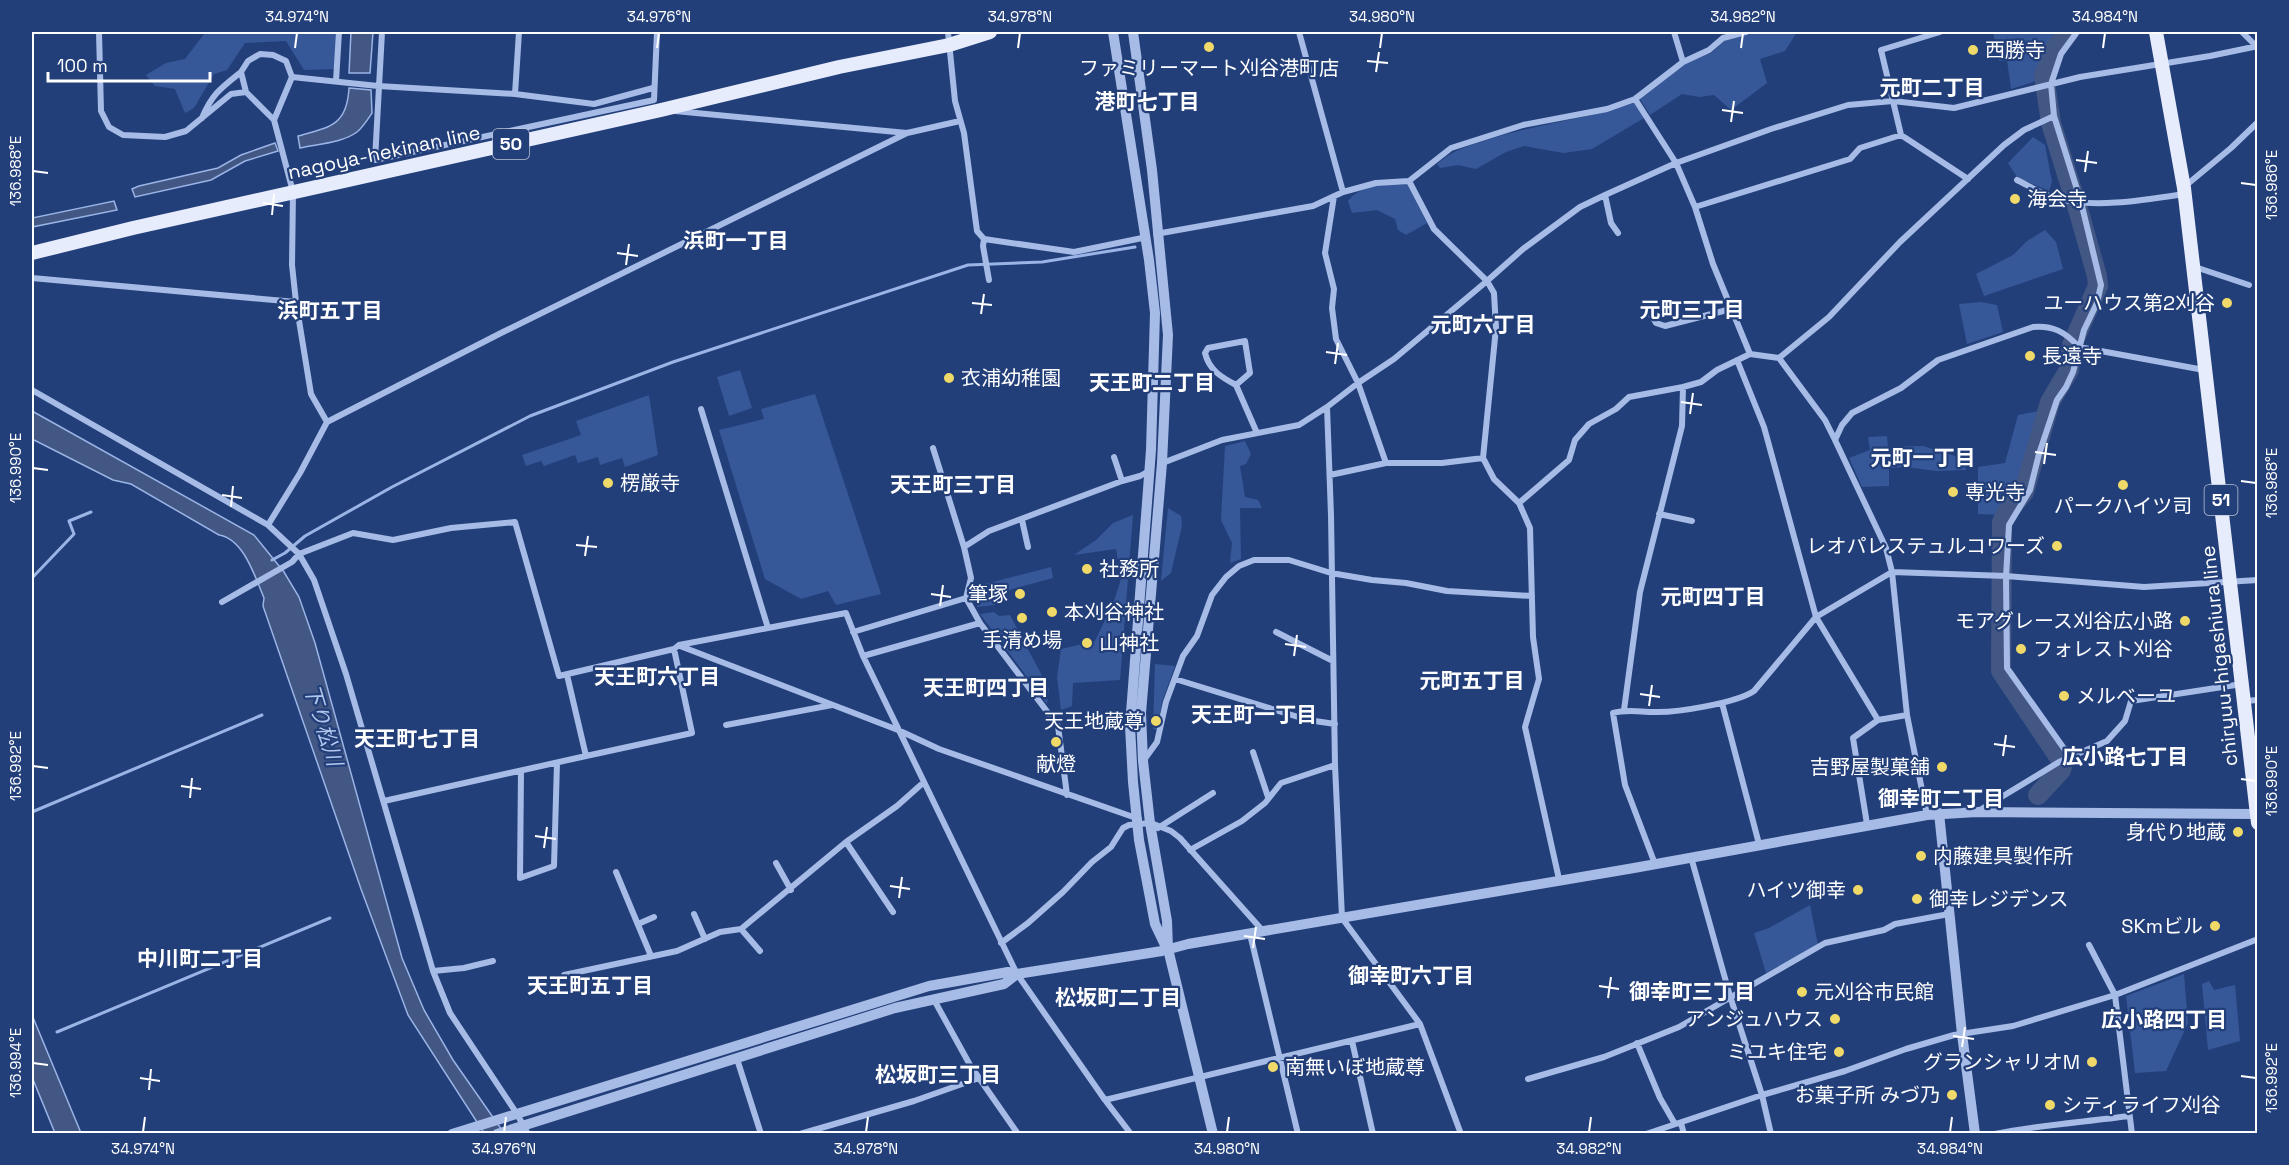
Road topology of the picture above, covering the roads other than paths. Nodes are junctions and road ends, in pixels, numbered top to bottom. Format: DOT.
graph roads {
  1 [pos="99,32"];
  2 [pos="339,32"];
  3 [pos="382,32"];
  4 [pos="519,32"];
  5 [pos="657,32"];
  6 [pos="990,32"];
  7 [pos="1113,32"];
  8 [pos="1132,32"];
  9 [pos="1299,32"];
  10 [pos="1674,32"];
  11 [pos="1746,32"];
  12 [pos="1940,32"];
  13 [pos="2078,32"];
  14 [pos="2156,32"];
  15 [pos="2242,32"];
  16 [pos="948,38"];
  17 [pos="2257,47"];
  18 [pos="1683,62"];
  19 [pos="2161,65"];
  20 [pos="241,72"];
  21 [pos="292,76"];
  22 [pos="336,81"];
  23 [pos="2050,84"];
  24 [pos="378,86"];
  25 [pos="653,88"];
  26 [pos="246,92"];
  27 [pos="515,94"];
  28 [pos="1635,99"];
  29 [pos="1893,101"];
  30 [pos="661,110"];
  31 [pos="2053,116"];
  32 [pos="202,119"];
  33 [pos="274,120"];
  34 [pos="960,121"];
  35 [pos="2258,122"];
  36 [pos="908,133"];
  37 [pos="1901,135"];
  38 [pos="1676,163"];
  39 [pos="1968,179"];
  40 [pos="2017,180"];
  41 [pos="1409,181"];
  42 [pos="2184,191"];
  43 [pos="293,192"];
  44 [pos="1343,192"];
  45 [pos="1605,195"];
  46 [pos="1334,196"];
  47 [pos="2081,202"];
  48 [pos="1695,207"];
  49 [pos="1159,233"];
  50 [pos="1618,233"];
  51 [pos="1145,237"];
  52 [pos="984,239"];
  53 [pos="32,252"];
  54 [pos="2192,266"];
  55 [pos="32,278"];
  56 [pos="989,280"];
  57 [pos="1486,281"];
  58 [pos="2249,285"];
  59 [pos="296,302"];
  60 [pos="1644,303"];
  61 [pos="1731,309"];
  62 [pos="2079,346"];
  63 [pos="1750,354"];
  64 [pos="1779,358"];
  65 [pos="1737,360"];
  66 [pos="2204,370"];
  67 [pos="1358,383"];
  68 [pos="1236,385"];
  69 [pos="1683,387"];
  70 [pos="32,390"];
  71 [pos="1328,407"];
  72 [pos="701,409"];
  73 [pos="327,422"];
  74 [pos="1257,433"];
  75 [pos="1835,440"];
  76 [pos="933,448"];
  77 [pos="1114,457"];
  78 [pos="1482,458"];
  79 [pos="1162,463"];
  80 [pos="1386,463"];
  81 [pos="1149,471"];
  82 [pos="1330,475"];
  83 [pos="1122,481"];
  84 [pos="1519,503"];
  85 [pos="1659,514"];
  86 [pos="1022,520"];
  87 [pos="1692,521"];
  88 [pos="268,525"];
  89 [pos="964,547"];
  90 [pos="1028,547"];
  91 [pos="298,553"];
  92 [pos="1892,572"];
  93 [pos="1331,573"];
  94 [pos="2006,576"];
  95 [pos="2258,580"];
  96 [pos="2230,582"];
  97 [pos="1532,596"];
  98 [pos="966,598"];
  99 [pos="222,602"];
  100 [pos="1815,617"];
  101 [pos="980,623"];
  102 [pos="768,628"];
  103 [pos="853,632"];
  104 [pos="1276,632"];
  105 [pos="676,647"];
  106 [pos="863,656"];
  107 [pos="1333,661"];
  108 [pos="567,675"];
  109 [pos="1175,679"];
  110 [pos="2242,684"];
  111 [pos="2251,701"];
  112 [pos="1722,703"];
  113 [pos="834,705"];
  114 [pos="1624,710"];
  115 [pos="1907,715"];
  116 [pos="1878,720"];
  117 [pos="1335,724"];
  118 [pos="726,725"];
  119 [pos="898,730"];
  120 [pos="1253,752"];
  121 [pos="585,756"];
  122 [pos="2068,758"];
  123 [pos="1143,761"];
  124 [pos="556,764"];
  125 [pos="1335,765"];
  126 [pos="521,771"];
  127 [pos="924,782"];
  128 [pos="1213,793"];
  129 [pos="1067,795"];
  130 [pos="1268,797"];
  131 [pos="384,801"];
  132 [pos="1977,812"];
  133 [pos="1939,813"];
  134 [pos="1927,815"];
  135 [pos="2257,816"];
  136 [pos="1137,821"];
  137 [pos="1867,824"];
  138 [pos="1154,825"];
  139 [pos="846,842"];
  140 [pos="1759,844"];
  141 [pos="1190,850"];
  142 [pos="1691,856"];
  143 [pos="776,863"];
  144 [pos="1655,864"];
  145 [pos="616,872"];
  146 [pos="1559,879"];
  147 [pos="791,890"];
  148 [pos="893,912"];
  149 [pos="694,914"];
  150 [pos="1949,914"];
  151 [pos="654,917"];
  152 [pos="1342,918"];
  153 [pos="638,924"];
  154 [pos="741,929"];
  155 [pos="1263,932"];
  156 [pos="1250,934"];
  157 [pos="705,939"];
  158 [pos="2258,939"];
  159 [pos="1001,943"];
  160 [pos="2089,945"];
  161 [pos="1168,950"];
  162 [pos="760,951"];
  163 [pos="651,956"];
  164 [pos="493,961"];
  165 [pos="433,971"];
  166 [pos="564,975"];
  167 [pos="1017,975"];
  168 [pos="2115,995"];
  169 [pos="1730,996"];
  170 [pos="933,998"];
  171 [pos="1420,1024"];
  172 [pos="1962,1034"];
  173 [pos="1352,1041"];
  174 [pos="1637,1043"];
  175 [pos="1281,1058"];
  176 [pos="737,1059"];
  177 [pos="979,1078"];
  178 [pos="1199,1079"];
  179 [pos="1528,1079"];
  180 [pos="1762,1095"];
  181 [pos="1105,1100"];
  182 [pos="514,1115"];
  183 [pos="2129,1116"];
  184 [pos="1678,1124"];
  185 [pos="2071,1124"];
  186 [pos="524,1128"];
  187 [pos="452,1134"];
  188 [pos="497,1134"];
  189 [pos="761,1134"];
  190 [pos="800,1134"];
  191 [pos="1018,1134"];
  192 [pos="1131,1134"];
  193 [pos="1213,1134"];
  194 [pos="1298,1134"];
  195 [pos="1373,1134"];
  196 [pos="1461,1134"];
  197 [pos="1646,1134"];
  198 [pos="1684,1134"];
  199 [pos="1772,1134"];
  200 [pos="1975,1134"];
  201 [pos="1995,1134"];
  202 [pos="2073,1134"];
  203 [pos="2132,1134"];
  1 -- 32 [label="street"];
  2 -- 22 [label="street"];
  3 -- 24 [label="street"];
  4 -- 27 [label="street"];
  5 -- 25 [label="street"];
  6 -- 16 [label="main road, nagoya-hekinan line / 50"];
  7 -- 51 [label="street"];
  8 -- 49 [label="street"];
  9 -- 44 [label="street"];
  10 -- 18 [label="street"];
  11 -- 18 [label="street"];
  12 -- 29 [label="street"];
  13 -- 23 [label="street"];
  14 -- 19 [label="main road, chiryuu-higashiura line / 51"];
  15 -- 17 [label="street"];
  16 -- 30 [label="main road, nagoya-hekinan line / 50"];
  16 -- 34 [label="street"];
  17 -- 19 [label="street"];
  18 -- 28 [label="street"];
  19 -- 23 [label="street"];
  19 -- 42 [label="main road, chiryuu-higashiura line / 51"];
  20 -- 21 [label="street"];
  20 -- 26 [label="street"];
  20 -- 32 [label="street"];
  21 -- 22 [label="street"];
  21 -- 33 [label="street"];
  22 -- 24 [label="street"];
  23 -- 29 [label="street"];
  23 -- 31 [label="street"];
  24 -- 25 [label="street"];
  24 -- 27 [label="street"];
  25 -- 27 [label="street"];
  26 -- 32 [label="street"];
  26 -- 33 [label="street"];
  28 -- 38 [label="street"];
  28 -- 41 [label="street"];
  29 -- 37 [label="street"];
  29 -- 38 [label="street"];
  30 -- 36 [label="street"];
  30 -- 43 [label="main road, nagoya-hekinan line / 50"];
  31 -- 39 [label="street"];
  31 -- 47 [label="street"];
  33 -- 43 [label="street"];
  34 -- 36 [label="street"];
  34 -- 52 [label="street"];
  35 -- 42 [label="street"];
  36 -- 73 [label="street"];
  37 -- 39 [label="street"];
  37 -- 48 [label="street"];
  38 -- 45 [label="street"];
  38 -- 48 [label="street"];
  39 -- 64 [label="street"];
  40 -- 47 [label="street"];
  41 -- 44 [label="street"];
  41 -- 57 [label="street"];
  42 -- 47 [label="street"];
  42 -- 54 [label="main road, chiryuu-higashiura line / 51"];
  43 -- 53 [label="main road, nagoya-hekinan line / 50"];
  43 -- 59 [label="street"];
  44 -- 46 [label="street"];
  45 -- 50 [label="street"];
  45 -- 57 [label="street"];
  46 -- 49 [label="street"];
  46 -- 67 [label="street"];
  47 -- 62 [label="street"];
  48 -- 61 [label="street"];
  49 -- 51 [label="street"];
  49 -- 79 [label="street"];
  51 -- 52 [label="street"];
  51 -- 81 [label="street"];
  52 -- 56 [label="street"];
  54 -- 58 [label="street"];
  54 -- 66 [label="main road, chiryuu-higashiura line / 51"];
  55 -- 59 [label="street"];
  57 -- 67 [label="street"];
  57 -- 78 [label="street"];
  59 -- 73 [label="street"];
  60 -- 61 [label="street"];
  61 -- 63 [label="street"];
  62 -- 66 [label="street"];
  62 -- 75 [label="street"];
  62 -- 94 [label="street"];
  63 -- 64 [label="street"];
  63 -- 65 [label="street"];
  64 -- 75 [label="street"];
  65 -- 69 [label="street"];
  65 -- 100 [label="street"];
  66 -- 96 [label="main road, chiryuu-higashiura line / 51"];
  67 -- 71 [label="street"];
  67 -- 80 [label="street"];
  68 -- 68 [label="street"];
  68 -- 74 [label="street"];
  69 -- 84 [label="street"];
  69 -- 85 [label="street"];
  70 -- 88 [label="street"];
  71 -- 74 [label="street"];
  71 -- 82 [label="street"];
  72 -- 102 [label="street"];
  73 -- 88 [label="street"];
  74 -- 79 [label="street"];
  75 -- 92 [label="street"];
  76 -- 89 [label="street"];
  77 -- 83 [label="street"];
  78 -- 80 [label="street"];
  78 -- 84 [label="street"];
  79 -- 81 [label="street"];
  79 -- 123 [label="street"];
  80 -- 82 [label="street"];
  81 -- 83 [label="street"];
  81 -- 136 [label="street"];
  82 -- 93 [label="street"];
  83 -- 86 [label="street"];
  84 -- 97 [label="street"];
  85 -- 87 [label="street"];
  85 -- 114 [label="street"];
  86 -- 89 [label="street"];
  86 -- 90 [label="street"];
  88 -- 91 [label="street"];
  89 -- 98 [label="street"];
  91 -- 99 [label="street"];
  91 -- 108 [label="street"];
  91 -- 131 [label="street"];
  92 -- 94 [label="street"];
  92 -- 100 [label="street"];
  92 -- 115 [label="street"];
  93 -- 97 [label="street"];
  93 -- 107 [label="street"];
  93 -- 109 [label="street"];
  94 -- 96 [label="street"];
  94 -- 122 [label="street"];
  95 -- 96 [label="street"];
  96 -- 110 [label="main road, chiryuu-higashiura line / 51"];
  97 -- 146 [label="street"];
  98 -- 101 [label="street"];
  98 -- 103 [label="street"];
  100 -- 112 [label="street"];
  100 -- 116 [label="street"];
  101 -- 106 [label="street"];
  101 -- 129 [label="street"];
  102 -- 103 [label="street"];
  102 -- 105 [label="street"];
  103 -- 106 [label="street"];
  104 -- 107 [label="street"];
  105 -- 108 [label="street"];
  105 -- 113 [label="street"];
  105 -- 121 [label="street"];
  106 -- 119 [label="street"];
  107 -- 117 [label="street"];
  108 -- 121 [label="street"];
  109 -- 117 [label="street"];
  109 -- 123 [label="street"];
  110 -- 111 [label="main road, chiryuu-higashiura line / 51"];
  110 -- 122 [label="street"];
  111 -- 135 [label="main road, chiryuu-higashiura line / 51"];
  112 -- 114 [label="street"];
  112 -- 140 [label="street"];
  113 -- 118 [label="street"];
  113 -- 119 [label="street"];
  114 -- 144 [label="street"];
  115 -- 116 [label="street"];
  115 -- 134 [label="street"];
  116 -- 137 [label="street"];
  117 -- 125 [label="street"];
  119 -- 127 [label="street"];
  119 -- 129 [label="street"];
  120 -- 130 [label="street"];
  121 -- 124 [label="street"];
  122 -- 132 [label="street"];
  123 -- 138 [label="street"];
  124 -- 126 [label="street"];
  124 -- 126 [label="street"];
  125 -- 130 [label="street"];
  125 -- 152 [label="street"];
  126 -- 131 [label="street"];
  127 -- 139 [label="street"];
  127 -- 159 [label="street"];
  128 -- 138 [label="street"];
  129 -- 136 [label="street"];
  130 -- 141 [label="street"];
  131 -- 165 [label="street"];
  132 -- 133 [label="street"];
  132 -- 135 [label="street"];
  133 -- 134 [label="street"];
  133 -- 150 [label="street"];
  134 -- 137 [label="street"];
  136 -- 138 [label="street"];
  136 -- 159 [label="street"];
  136 -- 161 [label="street"];
  137 -- 140 [label="street"];
  138 -- 141 [label="street"];
  138 -- 161 [label="street"];
  139 -- 147 [label="street"];
  139 -- 148 [label="street"];
  140 -- 142 [label="street"];
  141 -- 155 [label="street"];
  142 -- 144 [label="street"];
  142 -- 169 [label="street"];
  143 -- 147 [label="street"];
  144 -- 146 [label="street"];
  145 -- 153 [label="street"];
  146 -- 152 [label="street"];
  147 -- 154 [label="street"];
  149 -- 157 [label="street"];
  150 -- 169 [label="street"];
  150 -- 172 [label="street"];
  151 -- 153 [label="street"];
  152 -- 155 [label="street"];
  152 -- 171 [label="street"];
  153 -- 163 [label="street"];
  154 -- 157 [label="street"];
  154 -- 162 [label="street"];
  155 -- 156 [label="street"];
  156 -- 161 [label="street"];
  156 -- 175 [label="street"];
  157 -- 163 [label="street"];
  158 -- 168 [label="street"];
  159 -- 167 [label="street"];
  160 -- 168 [label="street"];
  161 -- 167 [label="street"];
  161 -- 178 [label="street"];
  163 -- 166 [label="street"];
  164 -- 165 [label="street"];
  165 -- 182 [label="street"];
  167 -- 170 [label="street"];
  167 -- 181 [label="street"];
  167 -- 182 [label="street"];
  168 -- 172 [label="street"];
  168 -- 183 [label="street"];
  169 -- 174 [label="street"];
  169 -- 180 [label="street"];
  170 -- 176 [label="street"];
  170 -- 177 [label="street"];
  171 -- 173 [label="street"];
  171 -- 196 [label="street"];
  172 -- 180 [label="street"];
  172 -- 200 [label="street"];
  173 -- 175 [label="street"];
  173 -- 195 [label="street"];
  174 -- 179 [label="street"];
  174 -- 184 [label="street"];
  175 -- 178 [label="street"];
  175 -- 194 [label="street"];
  176 -- 186 [label="street"];
  176 -- 189 [label="street"];
  177 -- 190 [label="street"];
  177 -- 191 [label="street"];
  178 -- 181 [label="street"];
  178 -- 193 [label="street"];
  180 -- 184 [label="street"];
  180 -- 199 [label="street"];
  181 -- 192 [label="street"];
  182 -- 186 [label="street"];
  182 -- 187 [label="street"];
  183 -- 185 [label="street"];
  183 -- 203 [label="street"];
  184 -- 197 [label="street"];
  184 -- 198 [label="street"];
  185 -- 201 [label="street"];
  185 -- 202 [label="street"];
  186 -- 188 [label="street"];
}
